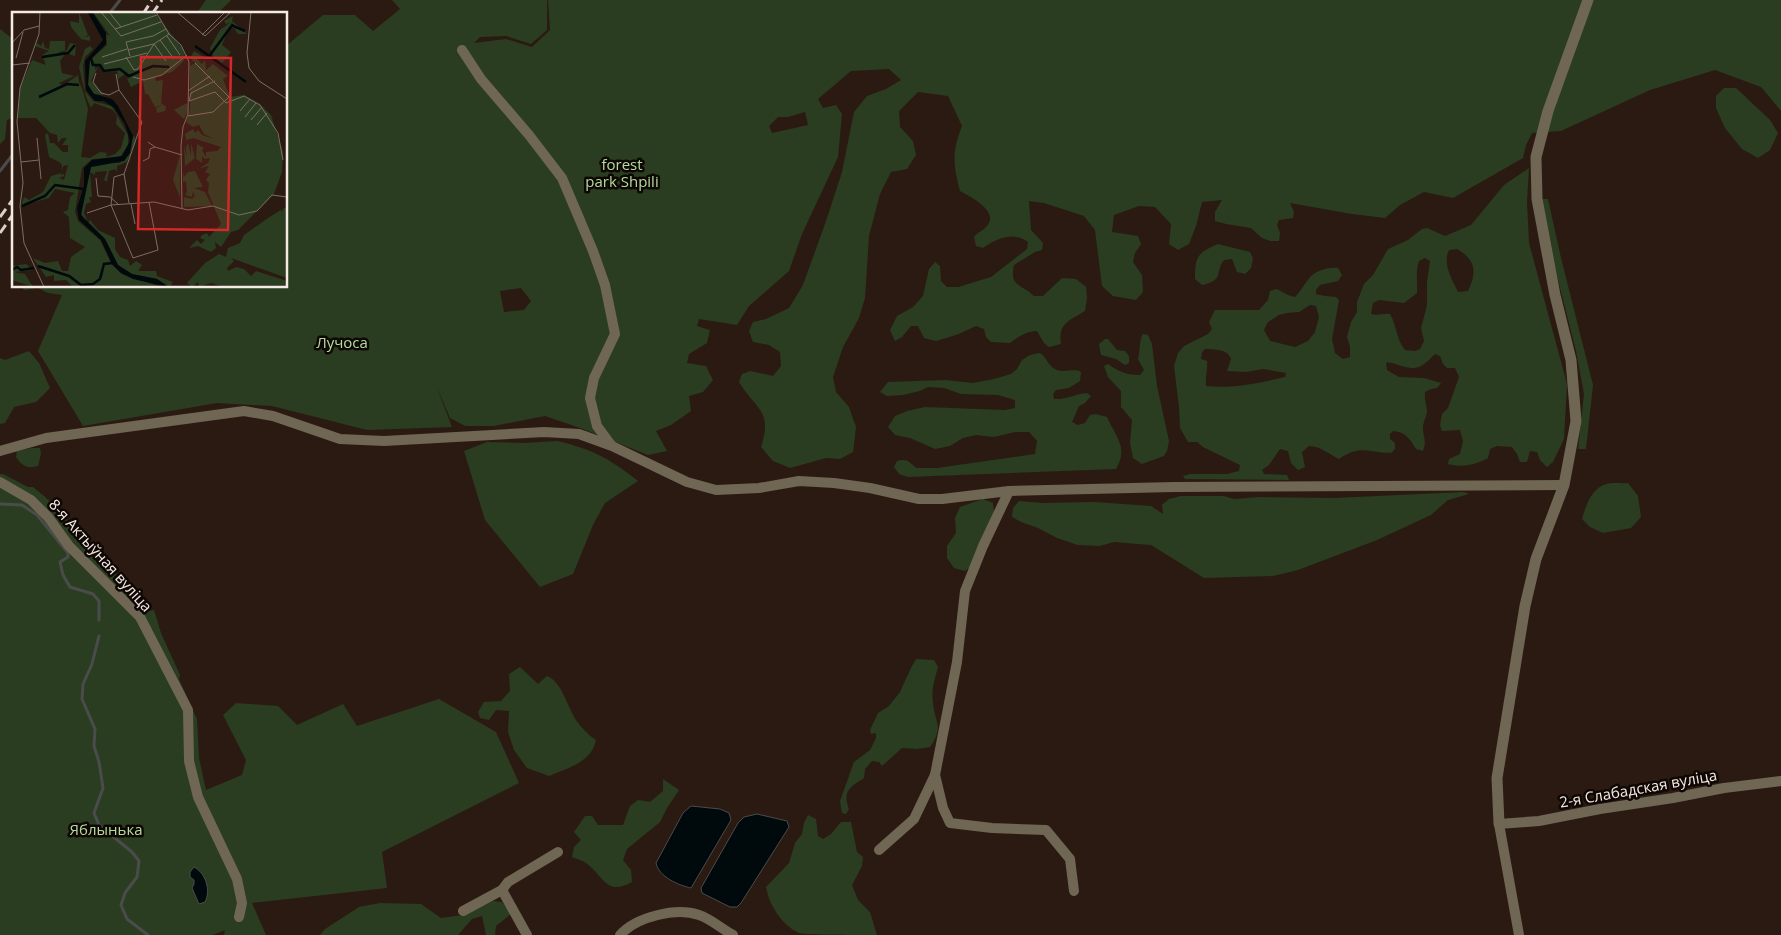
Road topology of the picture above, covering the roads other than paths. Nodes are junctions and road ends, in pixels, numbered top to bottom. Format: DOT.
graph roads {
  1 [pos="1588,0"];
  2 [pos="462,50"];
  3 [pos="612,446"];
  4 [pos="0,451"];
  5 [pos="0,482"];
  6 [pos="1564,486"];
  7 [pos="1009,491"];
  8 [pos="935,775"];
  9 [pos="1781,781"];
  10 [pos="1500,824"];
  11 [pos="879,850"];
  12 [pos="558,852"];
  13 [pos="502,890"];
  14 [pos="1074,891"];
  15 [pos="463,911"];
  16 [pos="239,917"];
  17 [pos="527,935"];
  18 [pos="620,935"];
  19 [pos="732,935"];
  20 [pos="1519,935"];
  1 -- 6 [label="street"];
  2 -- 3 [label="street"];
  3 -- 4 [label="street"];
  3 -- 7 [label="street"];
  5 -- 16 [label="street, 8-я Актыўная вуліца"];
  6 -- 7 [label="street"];
  6 -- 10 [label="street"];
  7 -- 8 [label="street"];
  8 -- 11 [label="street"];
  8 -- 14 [label="street"];
  9 -- 10 [label="street, 2-я Слабадская вуліца"];
  10 -- 20 [label="street"];
  12 -- 13 [label="street"];
  13 -- 15 [label="street"];
  13 -- 17 [label="street"];
  18 -- 19 [label="street"];
}
